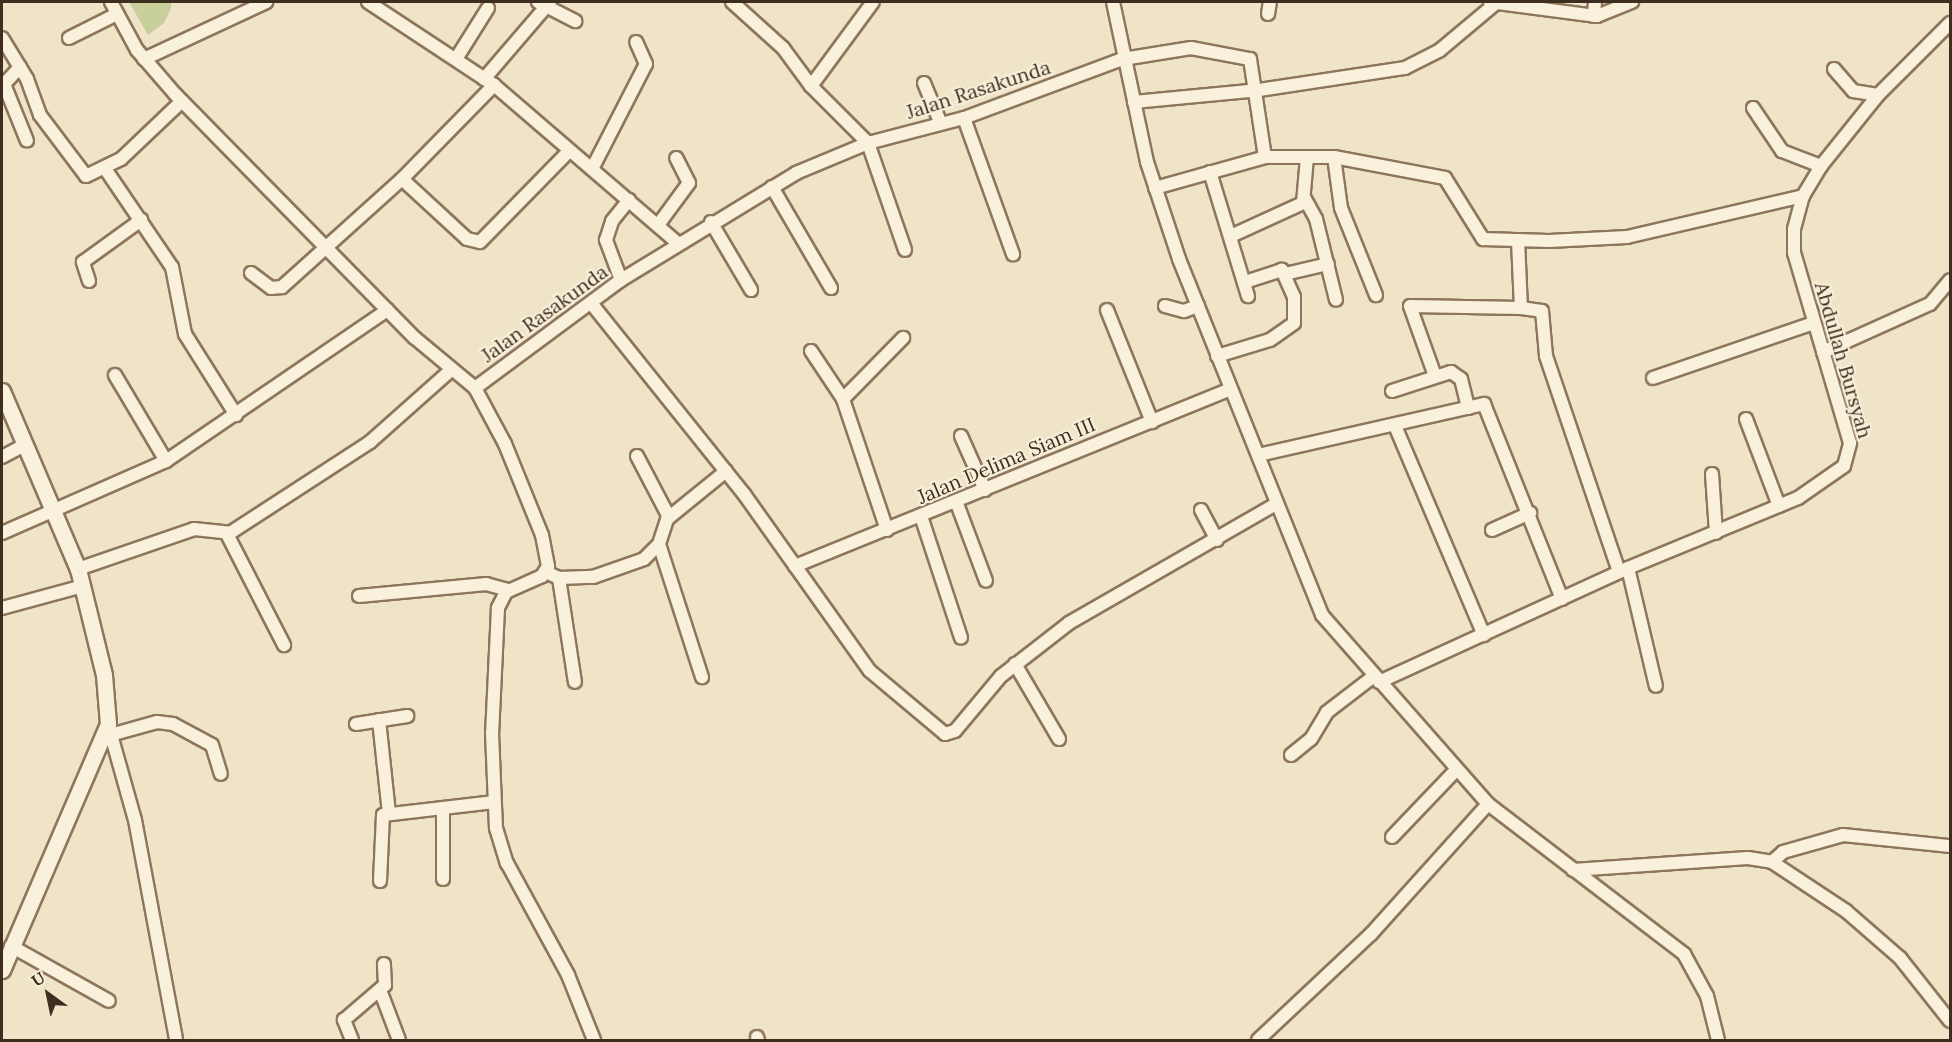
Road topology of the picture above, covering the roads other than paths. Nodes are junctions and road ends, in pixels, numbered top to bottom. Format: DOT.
graph roads {
  1 [pos="111,2"];
  2 [pos="266,2"];
  3 [pos="368,2"];
  4 [pos="732,2"];
  5 [pos="873,2"];
  6 [pos="1113,2"];
  7 [pos="1270,2"];
  8 [pos="1595,2"];
  9 [pos="1632,2"];
  10 [pos="545,3"];
  11 [pos="1493,3"];
  12 [pos="1536,6"];
  13 [pos="488,8"];
  14 [pos="117,14"];
  15 [pos="1268,14"];
  16 [pos="1594,16"];
  17 [pos="575,21"];
  18 [pos="1950,23"];
  19 [pos="2,38"];
  20 [pos="69,38"];
  21 [pos="636,42"];
  22 [pos="144,59"];
  23 [pos="456,59"];
  24 [pos="1123,59"];
  25 [pos="21,67"];
  26 [pos="1834,69"];
  27 [pos="489,82"];
  28 [pos="924,83"];
  29 [pos="811,86"];
  30 [pos="1259,90"];
  31 [pos="1878,95"];
  32 [pos="182,101"];
  33 [pos="1134,102"];
  34 [pos="1753,108"];
  35 [pos="964,118"];
  36 [pos="941,124"];
  37 [pos="27,141"];
  38 [pos="868,142"];
  39 [pos="569,151"];
  40 [pos="1265,157"];
  41 [pos="1307,157"];
  42 [pos="1334,157"];
  43 [pos="675,158"];
  44 [pos="1821,166"];
  45 [pos="592,169"];
  46 [pos="106,170"];
  47 [pos="1210,172"];
  48 [pos="402,179"];
  49 [pos="772,188"];
  50 [pos="1155,188"];
  51 [pos="1803,196"];
  52 [pos="629,200"];
  53 [pos="1305,200"];
  54 [pos="141,220"];
  55 [pos="711,222"];
  56 [pos="658,225"];
  57 [pos="1233,235"];
  58 [pos="1518,240"];
  59 [pos="678,243"];
  60 [pos="325,247"];
  61 [pos="905,250"];
  62 [pos="1013,254"];
  63 [pos="1328,264"];
  64 [pos="251,273"];
  65 [pos="1286,274"];
  66 [pos="621,280"];
  67 [pos="1950,280"];
  68 [pos="89,281"];
  69 [pos="1244,282"];
  70 [pos="831,288"];
  71 [pos="751,290"];
  72 [pos="1376,295"];
  73 [pos="1248,296"];
  74 [pos="1336,300"];
  75 [pos="591,303"];
  76 [pos="1165,306"];
  77 [pos="1197,306"];
  78 [pos="1521,308"];
  79 [pos="387,310"];
  80 [pos="1107,310"];
  81 [pos="1814,324"];
  82 [pos="903,338"];
  83 [pos="811,351"];
  84 [pos="1823,352"];
  85 [pos="1217,356"];
  86 [pos="451,370"];
  87 [pos="115,375"];
  88 [pos="1435,376"];
  89 [pos="1653,378"];
  90 [pos="475,388"];
  91 [pos="1230,389"];
  92 [pos="2,391"];
  93 [pos="1392,391"];
  94 [pos="843,399"];
  95 [pos="1468,408"];
  96 [pos="236,416"];
  97 [pos="1746,419"];
  98 [pos="1152,422"];
  99 [pos="1396,428"];
  100 [pos="961,436"];
  101 [pos="26,444"];
  102 [pos="1258,455"];
  103 [pos="637,456"];
  104 [pos="2,457"];
  105 [pos="166,461"];
  106 [pos="726,471"];
  107 [pos="1712,474"];
  108 [pos="985,490"];
  109 [pos="956,501"];
  110 [pos="1276,504"];
  111 [pos="1779,506"];
  112 [pos="56,509"];
  113 [pos="1201,510"];
  114 [pos="1530,513"];
  115 [pos="921,516"];
  116 [pos="669,517"];
  117 [pos="887,530"];
  118 [pos="1492,530"];
  119 [pos="2,533"];
  120 [pos="1716,533"];
  121 [pos="227,534"];
  122 [pos="1217,540"];
  123 [pos="659,543"];
  124 [pos="795,566"];
  125 [pos="78,569"];
  126 [pos="1624,570"];
  127 [pos="546,572"];
  128 [pos="559,578"];
  129 [pos="986,581"];
  130 [pos="83,586"];
  131 [pos="509,590"];
  132 [pos="358,596"];
  133 [pos="1562,599"];
  134 [pos="2,608"];
  135 [pos="1484,634"];
  136 [pos="961,638"];
  137 [pos="284,645"];
  138 [pos="1015,664"];
  139 [pos="702,676"];
  140 [pos="1376,679"];
  141 [pos="575,682"];
  142 [pos="1656,686"];
  143 [pos="407,716"];
  144 [pos="379,720"];
  145 [pos="356,724"];
  146 [pos="111,729"];
  147 [pos="1059,739"];
  148 [pos="1291,755"];
  149 [pos="1456,770"];
  150 [pos="221,774"];
  151 [pos="494,802"];
  152 [pos="1488,804"];
  153 [pos="443,808"];
  154 [pos="389,813"];
  155 [pos="1392,837"];
  156 [pos="1950,846"];
  157 [pos="1772,862"];
  158 [pos="1573,870"];
  159 [pos="443,879"];
  160 [pos="380,881"];
  161 [pos="11,946"];
  162 [pos="384,964"];
  163 [pos="2,970"];
  164 [pos="380,990"];
  165 [pos="109,1001"];
  166 [pos="1950,1021"];
  167 [pos="176,1041"];
  168 [pos="352,1041"];
  169 [pos="399,1041"];
  170 [pos="594,1041"];
  171 [pos="1258,1041"];
  172 [pos="1718,1041"];
  1 -- 14 [label="street, Jalan Rasakunda"];
  2 -- 22 [label="street"];
  3 -- 23 [label="street"];
  4 -- 29 [label="street"];
  5 -- 29 [label="street"];
  6 -- 24 [label="street"];
  7 -- 15 [label="street"];
  8 -- 16 [label="street"];
  9 -- 16 [label="street"];
  10 -- 17 [label="street"];
  10 -- 27 [label="street"];
  11 -- 12 [label="street"];
  11 -- 30 [label="street"];
  12 -- 16 [label="street"];
  13 -- 23 [label="street"];
  14 -- 20 [label="street"];
  14 -- 22 [label="street, Jalan Rasakunda"];
  18 -- 31 [label="street, Abdullah Bursyah"];
  19 -- 25 [label="street"];
  21 -- 45 [label="street"];
  22 -- 32 [label="street, Jalan Rasakunda"];
  23 -- 27 [label="street"];
  24 -- 30 [label="street, Jalan Rasakunda"];
  24 -- 33 [label="street"];
  24 -- 35 [label="street, Jalan Rasakunda"];
  25 -- 37 [label="street"];
  25 -- 46 [label="street"];
  26 -- 31 [label="street"];
  27 -- 39 [label="street"];
  27 -- 48 [label="street"];
  28 -- 36 [label="street"];
  29 -- 38 [label="street"];
  30 -- 33 [label="street"];
  30 -- 40 [label="street"];
  31 -- 44 [label="street, Abdullah Bursyah"];
  32 -- 46 [label="street"];
  32 -- 60 [label="street, Jalan Rasakunda"];
  33 -- 50 [label="street"];
  34 -- 44 [label="street"];
  35 -- 36 [label="street, Jalan Rasakunda"];
  35 -- 62 [label="street"];
  36 -- 38 [label="street, Jalan Rasakunda"];
  38 -- 49 [label="street, Jalan Rasakunda"];
  38 -- 61 [label="street"];
  39 -- 45 [label="street"];
  39 -- 48 [label="street"];
  40 -- 41 [label="street"];
  40 -- 47 [label="street"];
  41 -- 42 [label="street"];
  41 -- 53 [label="street"];
  42 -- 58 [label="street"];
  42 -- 72 [label="street"];
  43 -- 56 [label="street"];
  44 -- 51 [label="street, Abdullah Bursyah"];
  45 -- 52 [label="street"];
  46 -- 54 [label="street"];
  47 -- 50 [label="street"];
  47 -- 57 [label="street"];
  48 -- 60 [label="street"];
  49 -- 55 [label="street, Jalan Rasakunda"];
  49 -- 70 [label="street"];
  50 -- 77 [label="street"];
  51 -- 58 [label="street"];
  51 -- 81 [label="street, Abdullah Bursyah"];
  52 -- 56 [label="street"];
  52 -- 66 [label="street"];
  53 -- 57 [label="street"];
  53 -- 63 [label="street"];
  54 -- 68 [label="street"];
  54 -- 96 [label="street"];
  55 -- 59 [label="street, Jalan Rasakunda"];
  55 -- 71 [label="street"];
  56 -- 59 [label="street"];
  57 -- 69 [label="street"];
  58 -- 78 [label="street"];
  59 -- 66 [label="street, Jalan Rasakunda"];
  60 -- 64 [label="street"];
  60 -- 79 [label="street, Jalan Rasakunda"];
  63 -- 65 [label="street"];
  63 -- 74 [label="street"];
  65 -- 69 [label="street"];
  65 -- 85 [label="street"];
  66 -- 75 [label="street, Jalan Rasakunda"];
  67 -- 84 [label="street"];
  69 -- 73 [label="street"];
  75 -- 90 [label="street, Jalan Rasakunda"];
  75 -- 106 [label="street"];
  76 -- 77 [label="street"];
  77 -- 85 [label="street"];
  78 -- 88 [label="street"];
  78 -- 126 [label="street"];
  79 -- 86 [label="street, Jalan Rasakunda"];
  79 -- 96 [label="street"];
  80 -- 98 [label="street"];
  81 -- 84 [label="street, Abdullah Bursyah"];
  81 -- 89 [label="street"];
  82 -- 94 [label="street"];
  83 -- 94 [label="street"];
  84 -- 111 [label="street, Abdullah Bursyah"];
  85 -- 91 [label="street"];
  86 -- 90 [label="street, Jalan Rasakunda"];
  86 -- 121 [label="street"];
  87 -- 105 [label="street"];
  88 -- 93 [label="street"];
  88 -- 95 [label="street"];
  90 -- 127 [label="street"];
  91 -- 98 [label="street, Jalan Delima Siam III"];
  91 -- 102 [label="street"];
  92 -- 101 [label="street"];
  94 -- 117 [label="street"];
  95 -- 99 [label="street"];
  95 -- 114 [label="street"];
  96 -- 105 [label="street"];
  97 -- 111 [label="street"];
  98 -- 108 [label="street, Jalan Delima Siam III"];
  99 -- 102 [label="street"];
  99 -- 135 [label="street"];
  100 -- 108 [label="street"];
  101 -- 104 [label="street"];
  101 -- 112 [label="street"];
  102 -- 110 [label="street"];
  103 -- 116 [label="street"];
  105 -- 112 [label="street"];
  106 -- 116 [label="street"];
  106 -- 124 [label="street"];
  107 -- 120 [label="street"];
  108 -- 109 [label="street, Jalan Delima Siam III"];
  109 -- 115 [label="street, Jalan Delima Siam III"];
  109 -- 129 [label="street"];
  110 -- 122 [label="street"];
  110 -- 140 [label="street"];
  111 -- 120 [label="street, Abdullah Bursyah"];
  112 -- 119 [label="street"];
  112 -- 125 [label="street"];
  113 -- 122 [label="street"];
  114 -- 118 [label="street"];
  114 -- 133 [label="street"];
  115 -- 117 [label="street, Jalan Delima Siam III"];
  115 -- 136 [label="street"];
  116 -- 123 [label="street"];
  117 -- 124 [label="street, Jalan Delima Siam III"];
  120 -- 126 [label="street, Abdullah Bursyah"];
  121 -- 125 [label="street"];
  121 -- 137 [label="street"];
  122 -- 138 [label="street"];
  123 -- 128 [label="street"];
  123 -- 139 [label="street"];
  124 -- 138 [label="street"];
  125 -- 130 [label="street"];
  126 -- 133 [label="street, Abdullah Bursyah"];
  126 -- 142 [label="street"];
  127 -- 128 [label="street"];
  127 -- 131 [label="street"];
  128 -- 141 [label="street"];
  130 -- 134 [label="street"];
  130 -- 146 [label="street"];
  131 -- 132 [label="street"];
  131 -- 151 [label="street"];
  133 -- 135 [label="street, Abdullah Bursyah"];
  135 -- 140 [label="street, Abdullah Bursyah"];
  138 -- 147 [label="street"];
  140 -- 148 [label="street, Abdullah Bursyah"];
  140 -- 149 [label="street"];
  143 -- 144 [label="street"];
  144 -- 145 [label="street"];
  144 -- 154 [label="street"];
  146 -- 150 [label="street"];
  146 -- 161 [label="street"];
  146 -- 167 [label="street"];
  149 -- 152 [label="street"];
  149 -- 155 [label="street"];
  151 -- 153 [label="street"];
  151 -- 170 [label="street"];
  152 -- 158 [label="street"];
  152 -- 171 [label="street"];
  153 -- 154 [label="street"];
  153 -- 159 [label="street"];
  154 -- 160 [label="street"];
  156 -- 157 [label="street"];
  157 -- 158 [label="street"];
  157 -- 166 [label="street"];
  158 -- 172 [label="street"];
  161 -- 163 [label="street"];
  161 -- 165 [label="street"];
  162 -- 164 [label="street"];
  164 -- 168 [label="street"];
  164 -- 169 [label="street"];
}
